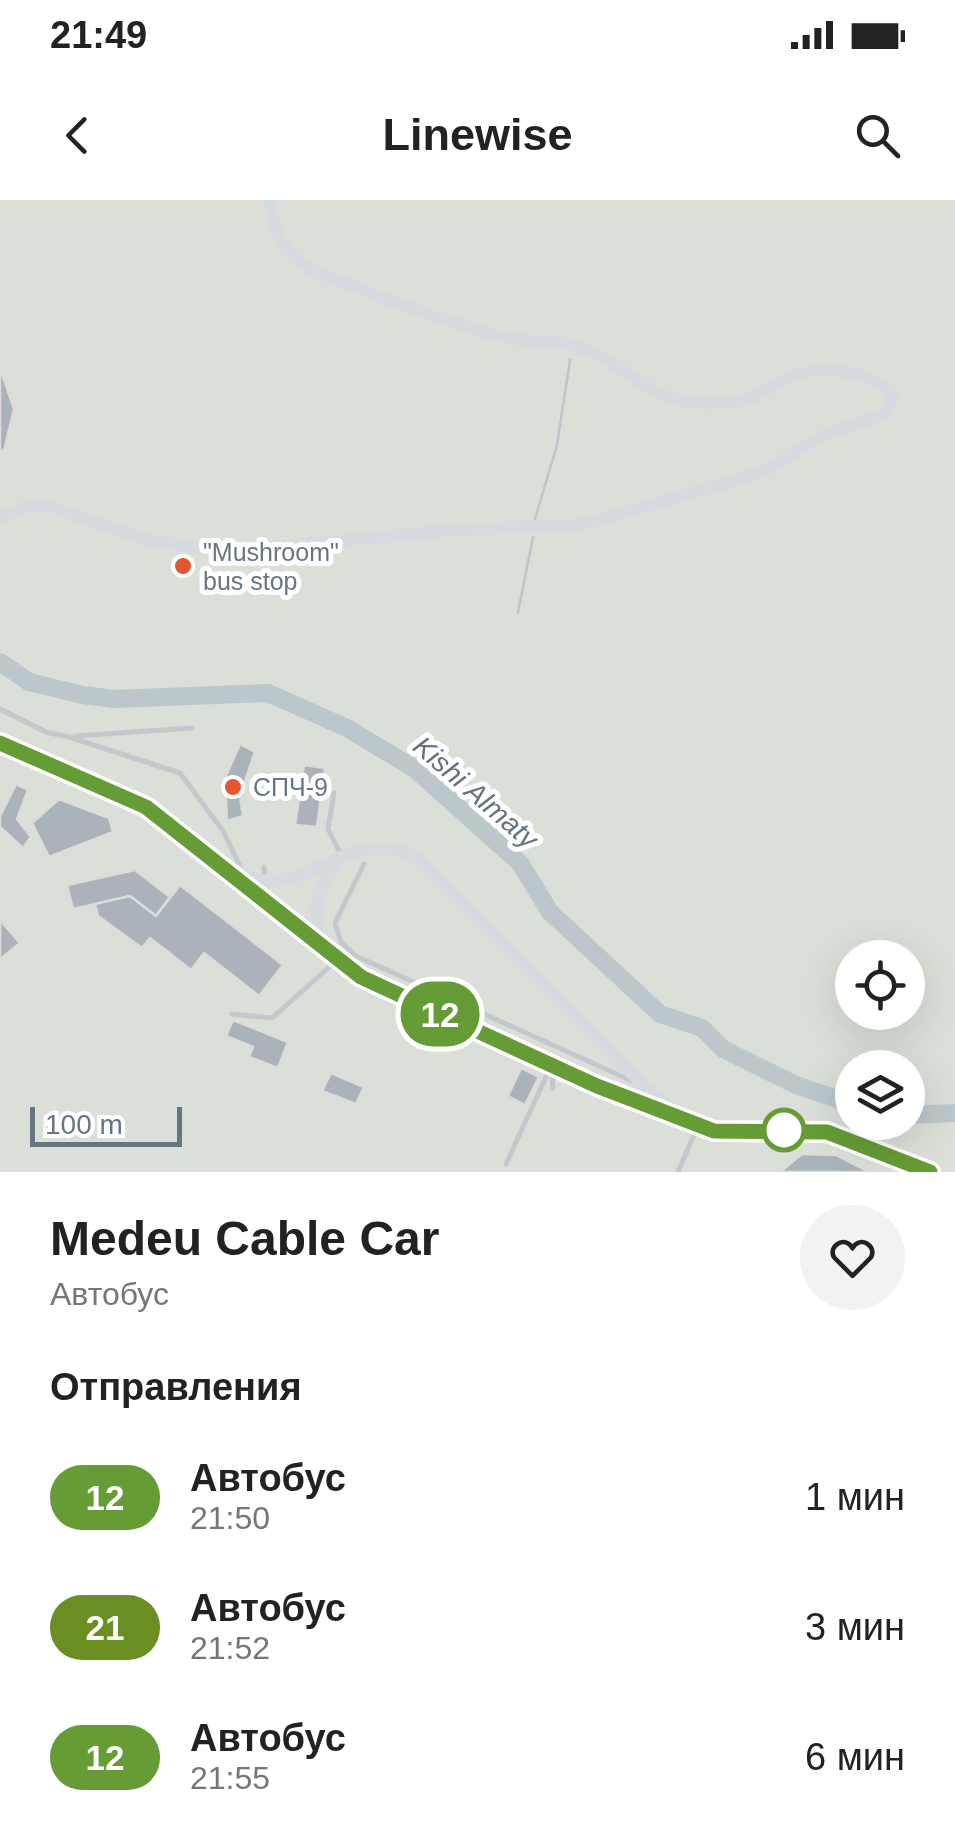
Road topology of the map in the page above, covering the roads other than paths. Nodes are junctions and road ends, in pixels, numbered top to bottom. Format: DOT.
graph roads {
  1 [pos="269,200"];
  2 [pos="4,513"];
  3 [pos="0,709"];
  4 [pos="192,728"];
  5 [pos="66,736"];
  6 [pos="0,743"];
  7 [pos="334,793"];
  8 [pos="357,849"];
  9 [pos="207,854"];
  10 [pos="342,856"];
  11 [pos="364,864"];
  12 [pos="244,875"];
  13 [pos="332,956"];
  14 [pos="232,1014"];
  15 [pos="551,1065"];
  16 [pos="644,1086"];
  17 [pos="553,1088"];
  18 [pos="693,1123"];
  19 [pos="506,1164"];
  20 [pos="678,1172"];
  21 [pos="930,1172"];
  1 -- 2 [label="street"];
  3 -- 5 [label="lane"];
  4 -- 5 [label="lane"];
  5 -- 12 [label="lane"];
  6 -- 9 [label="street"];
  7 -- 10 [label="lane"];
  8 -- 10 [label="street"];
  8 -- 13 [label="street"];
  8 -- 16 [label="street"];
  9 -- 12 [label="street"];
  9 -- 13 [label="street"];
  10 -- 12 [label="street"];
  11 -- 16 [label="lane"];
  13 -- 14 [label="lane"];
  13 -- 15 [label="street"];
  15 -- 17 [label="lane"];
  15 -- 18 [label="street"];
  15 -- 19 [label="lane"];
  16 -- 18 [label="street"];
  18 -- 20 [label="lane"];
  18 -- 21 [label="street"];
}
